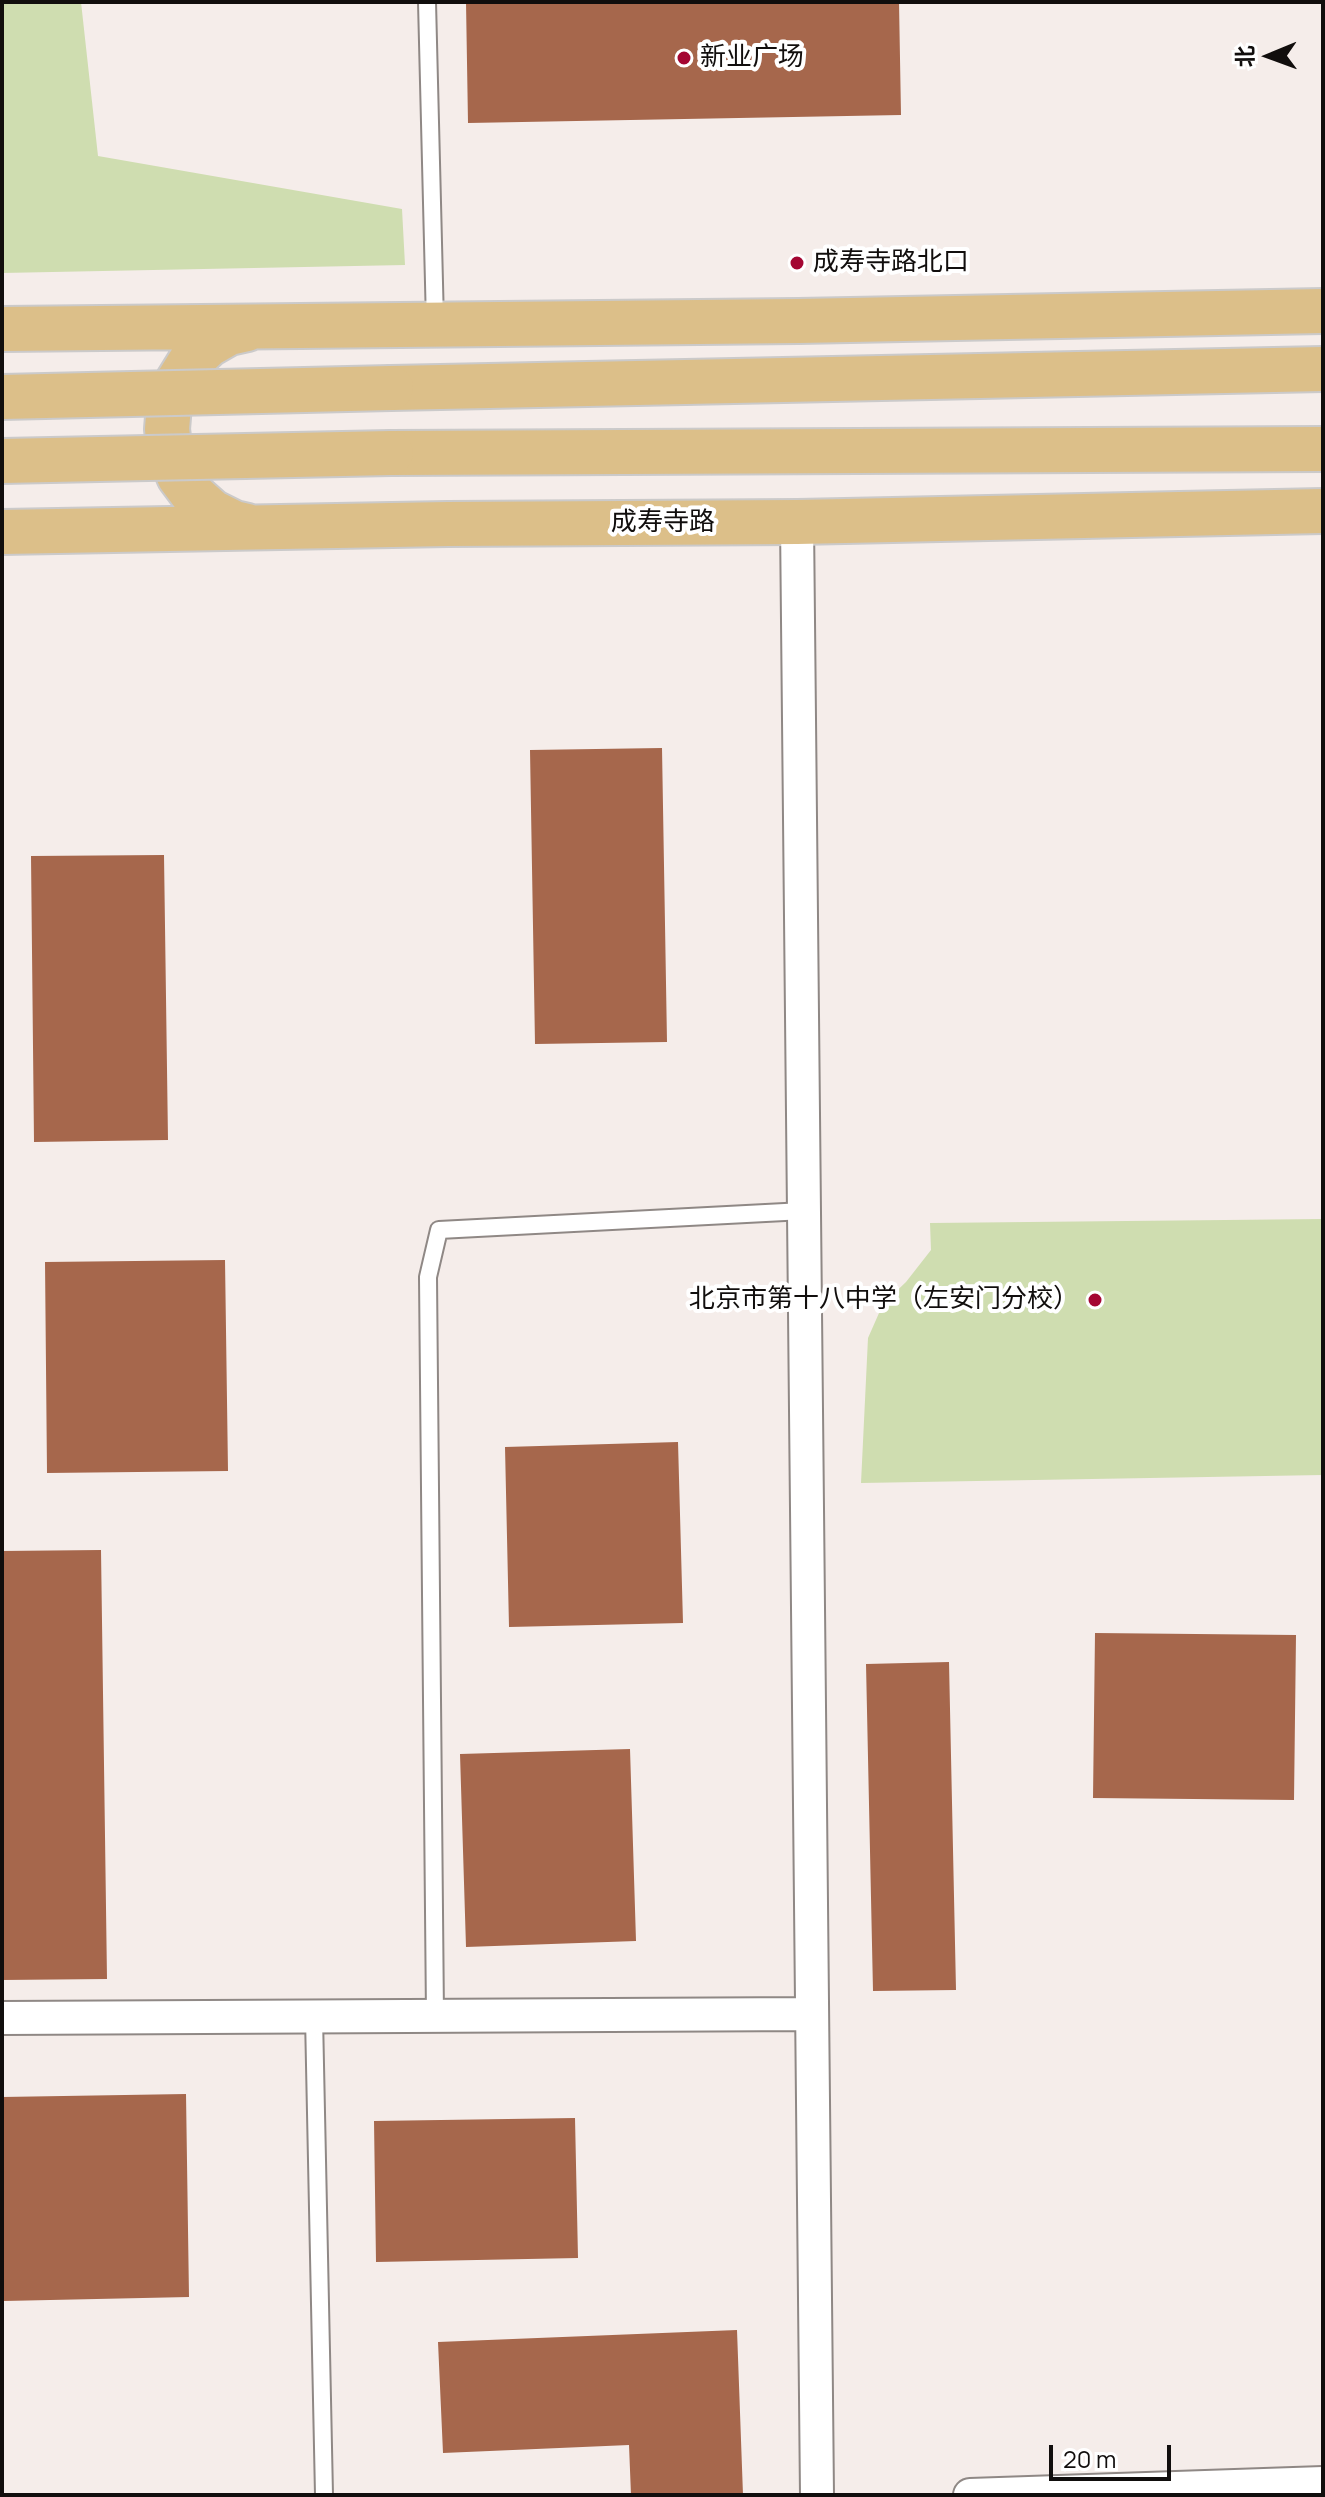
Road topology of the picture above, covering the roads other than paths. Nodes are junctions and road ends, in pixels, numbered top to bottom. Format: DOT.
graph roads {
  1 [pos="427,2"];
  2 [pos="1323,311"];
  3 [pos="435,325"];
  4 [pos="253,327"];
  5 [pos="2,329"];
  6 [pos="1323,369"];
  7 [pos="2,397"];
  8 [pos="1323,449"];
  9 [pos="2,461"];
  10 [pos="1323,511"];
  11 [pos="797,522"];
  12 [pos="258,528"];
  13 [pos="2,532"];
  14 [pos="804,1211"];
  15 [pos="812,2014"];
  16 [pos="435,2016"];
  17 [pos="314,2017"];
  18 [pos="2,2018"];
  19 [pos="1323,2483"];
  20 [pos="1024,2494"];
  21 [pos="324,2495"];
  22 [pos="817,2495"];
  23 [pos="970,2495"];
  1 -- 3 [label="lane"];
  2 -- 3 [label="main road"];
  3 -- 4 [label="main road"];
  4 -- 5 [label="main road"];
  4 -- 12 [label="main road"];
  6 -- 7 [label="main road, bridge"];
  8 -- 9 [label="main road, bridge"];
  10 -- 11 [label="main road, 成寿寺路"];
  11 -- 12 [label="main road, 成寿寺路"];
  11 -- 14 [label="street"];
  12 -- 13 [label="main road, 成寿寺路"];
  14 -- 15 [label="street"];
  14 -- 16 [label="lane"];
  15 -- 16 [label="street"];
  15 -- 22 [label="street"];
  16 -- 17 [label="street"];
  17 -- 18 [label="street"];
  17 -- 21 [label="lane"];
  19 -- 20 [label="street"];
  20 -- 23 [label="street"];
}
